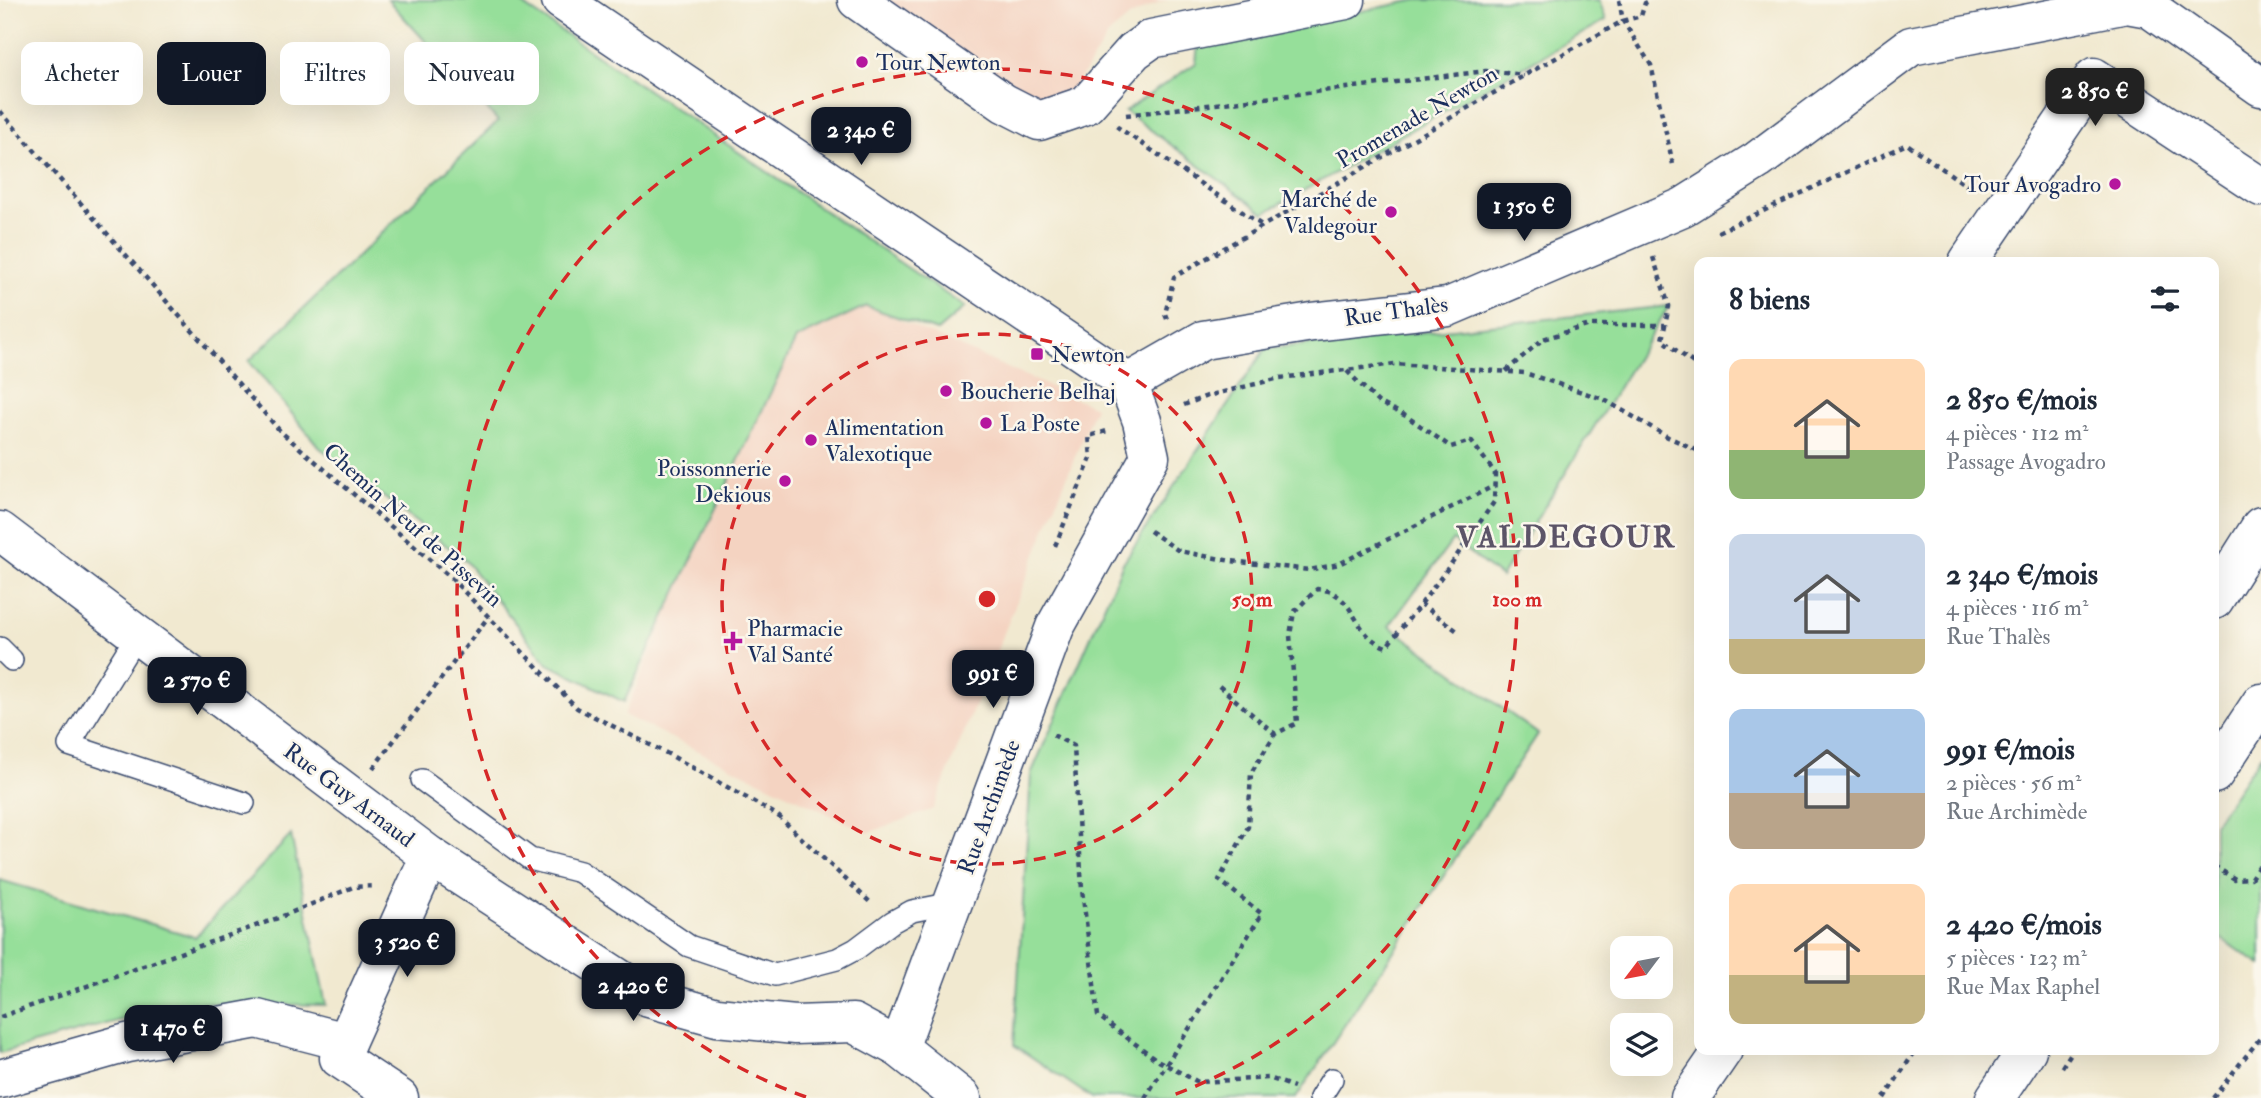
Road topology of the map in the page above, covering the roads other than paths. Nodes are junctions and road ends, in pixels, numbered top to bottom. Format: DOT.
graph roads {
  1 [pos="561,0"];
  2 [pos="857,0"];
  3 [pos="1346,0"];
  4 [pos="2154,4"];
  5 [pos="2261,87"];
  6 [pos="2261,187"];
  7 [pos="1971,257"];
  8 [pos="1128,383"];
  9 [pos="2261,526"];
  10 [pos="0,531"];
  11 [pos="2219,592"];
  12 [pos="137,635"];
  13 [pos="2261,703"];
  14 [pos="2219,766"];
  15 [pos="422,780"];
  16 [pos="244,803"];
  17 [pos="423,870"];
  18 [pos="953,903"];
  19 [pos="346,1042"];
  20 [pos="899,1048"];
  21 [pos="1720,1055"];
  22 [pos="2024,1055"];
  23 [pos="0,1079"];
  24 [pos="399,1098"];
  25 [pos="962,1098"];
  26 [pos="1690,1098"];
  27 [pos="1995,1098"];
  1 -- 8 [label="street"];
  2 -- 3 [label="street"];
  4 -- 5 [label="street, Rue Thalès"];
  4 -- 8 [label="street, Rue Thalès"];
  6 -- 7 [label="street"];
  8 -- 18 [label="street, Rue Archimède"];
  9 -- 11 [label="street"];
  10 -- 12 [label="street, Rue Guy Arnaud"];
  12 -- 16 [label="lane"];
  12 -- 17 [label="street, Rue Guy Arnaud"];
  13 -- 14 [label="street"];
  15 -- 18 [label="lane"];
  17 -- 19 [label="street"];
  17 -- 20 [label="street, Rue Guy Arnaud"];
  18 -- 20 [label="street, Rue Archimède"];
  19 -- 23 [label="street"];
  19 -- 24 [label="street"];
  20 -- 25 [label="street"];
  21 -- 26 [label="street"];
  22 -- 27 [label="street"];
}
